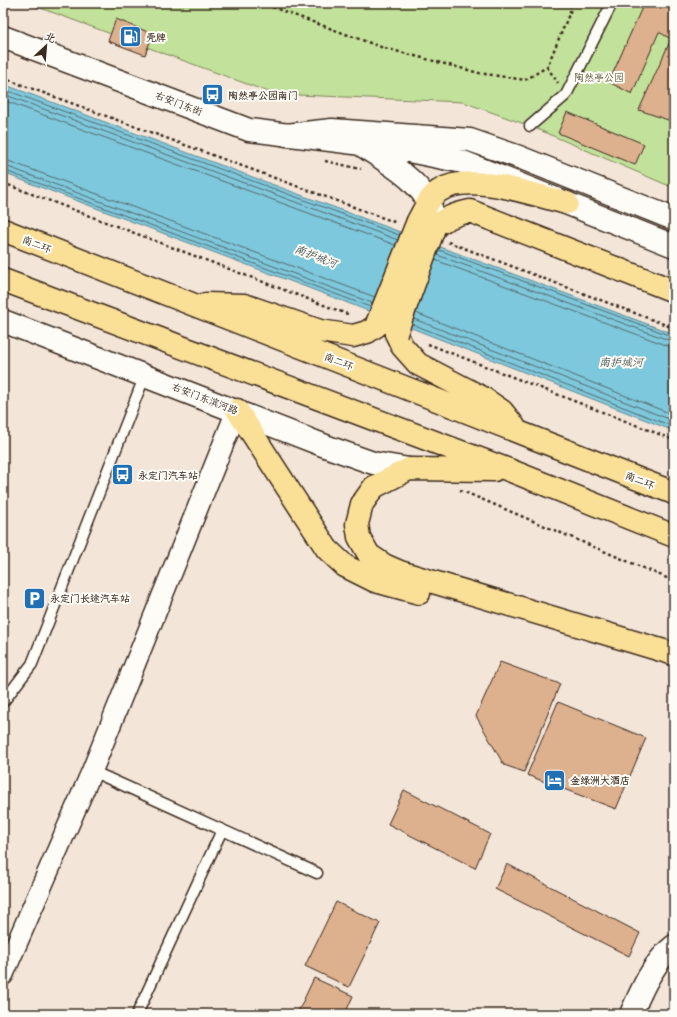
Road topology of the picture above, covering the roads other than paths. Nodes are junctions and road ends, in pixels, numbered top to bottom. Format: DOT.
graph roads {
  1 [pos="612,3"];
  2 [pos="3,38"];
  3 [pos="530,126"];
  4 [pos="286,135"];
  5 [pos="360,144"];
  6 [pos="428,201"];
  7 [pos="567,203"];
  8 [pos="674,219"];
  9 [pos="424,228"];
  10 [pos="3,230"];
  11 [pos="674,246"];
  12 [pos="3,280"];
  13 [pos="674,291"];
  14 [pos="192,304"];
  15 [pos="3,321"];
  16 [pos="386,330"];
  17 [pos="145,375"];
  18 [pos="237,410"];
  19 [pos="519,431"];
  20 [pos="409,469"];
  21 [pos="509,470"];
  22 [pos="674,493"];
  23 [pos="674,536"];
  24 [pos="674,654"];
  25 [pos="674,667"];
  26 [pos="3,702"];
  27 [pos="92,771"];
  28 [pos="222,830"];
  29 [pos="317,873"];
  30 [pos="674,946"];
  31 [pos="3,975"];
  32 [pos="137,1014"];
  33 [pos="631,1014"];
  1 -- 3 [label="lane"];
  2 -- 4 [label="street, 右安门东街"];
  4 -- 5 [label="street, 右安门东街"];
  4 -- 8 [label="street"];
  5 -- 6 [label="street"];
  5 -- 7 [label="street, 右安门东街"];
  6 -- 7 [label="highway"];
  6 -- 9 [label="highway"];
  7 -- 11 [label="street, 右安门东街"];
  9 -- 13 [label="highway"];
  9 -- 16 [label="highway, bridge"];
  10 -- 14 [label="highway, 南二环"];
  12 -- 21 [label="highway"];
  14 -- 16 [label="highway"];
  14 -- 19 [label="highway, 南二环"];
  15 -- 17 [label="street, 右安门东滨河路"];
  16 -- 19 [label="highway"];
  17 -- 18 [label="street, 右安门东滨河路"];
  17 -- 26 [label="lane"];
  18 -- 20 [label="street, 右安门东滨河路"];
  18 -- 25 [label="highway"];
  18 -- 27 [label="street"];
  19 -- 22 [label="highway, 南二环"];
  20 -- 21 [label="highway"];
  20 -- 24 [label="highway"];
  21 -- 23 [label="highway"];
  27 -- 28 [label="lane"];
  27 -- 31 [label="street"];
  28 -- 29 [label="lane"];
  28 -- 32 [label="lane"];
  30 -- 33 [label="street"];
}
